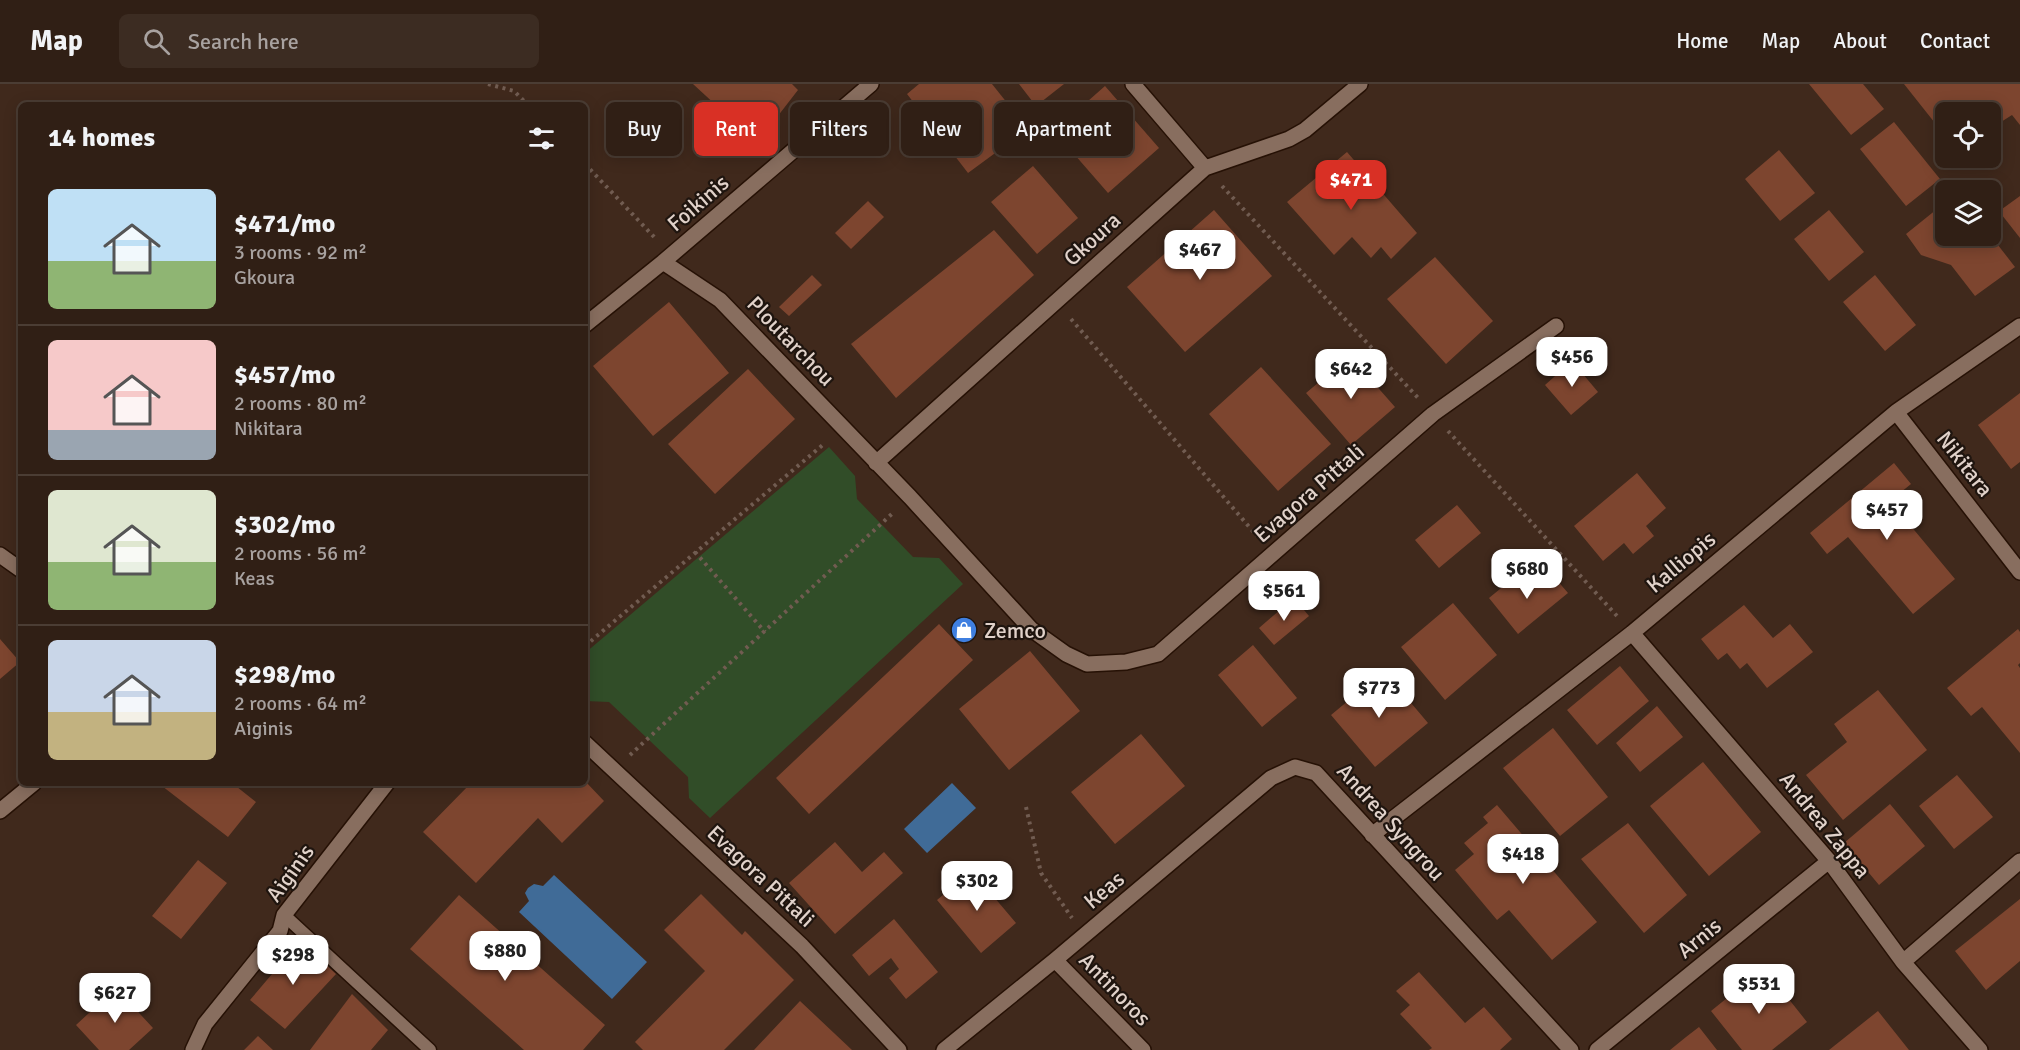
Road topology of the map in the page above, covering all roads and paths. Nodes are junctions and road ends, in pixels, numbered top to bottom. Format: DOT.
graph roads {
  1 [pos="488,84"];
  2 [pos="871,84"];
  3 [pos="1133,84"];
  4 [pos="1360,84"];
  5 [pos="525,102"];
  6 [pos="588,167"];
  7 [pos="1205,168"];
  8 [pos="663,262"];
  9 [pos="1056,302"];
  10 [pos="588,322"];
  11 [pos="1556,326"];
  12 [pos="2020,326"];
  13 [pos="1896,412"];
  14 [pos="843,428"];
  15 [pos="876,463"];
  16 [pos="910,498"];
  17 [pos="695,552"];
  18 [pos="0,555"];
  19 [pos="1274,555"];
  20 [pos="18,568"];
  21 [pos="2020,572"];
  22 [pos="765,632"];
  23 [pos="1632,633"];
  24 [pos="588,643"];
  25 [pos="588,746"];
  26 [pos="1295,767"];
  27 [pos="614,770"];
  28 [pos="30,786"];
  29 [pos="385,786"];
  30 [pos="1026,807"];
  31 [pos="0,811"];
  32 [pos="1372,835"];
  33 [pos="1829,861"];
  34 [pos="2020,861"];
  35 [pos="284,915"];
  36 [pos="1084,936"];
  37 [pos="1055,960"];
  38 [pos="1903,962"];
  39 [pos="193,1050"];
  40 [pos="430,1050"];
  41 [pos="899,1050"];
  42 [pos="944,1050"];
  43 [pos="1143,1050"];
  44 [pos="1571,1050"];
  45 [pos="1597,1050"];
  46 [pos="1980,1050"];
  1 -- 5 [label="path"];
  2 -- 8 [label="street, Foikinis"];
  3 -- 7 [label="street"];
  4 -- 7 [label="street, Gkoura"];
  6 -- 8 [label="path"];
  7 -- 9 [label="street, Gkoura"];
  8 -- 10 [label="street, Foikinis"];
  8 -- 14 [label="street, Ploutarchou"];
  9 -- 15 [label="street, Gkoura"];
  9 -- 19 [label="path"];
  11 -- 19 [label="street, Evagora Pittali"];
  12 -- 13 [label="street, Kalliopis"];
  13 -- 21 [label="street, Nikitara"];
  13 -- 23 [label="street, Kalliopis"];
  14 -- 15 [label="street, Ploutarchou"];
  14 -- 17 [label="path"];
  15 -- 16 [label="street, Evagora Pittali"];
  16 -- 19 [label="street, Evagora Pittali"];
  16 -- 22 [label="path"];
  17 -- 22 [label="path"];
  17 -- 24 [label="path"];
  18 -- 20 [label="street"];
  22 -- 27 [label="path"];
  23 -- 32 [label="street, Kalliopis"];
  23 -- 33 [label="street, Andrea Zappa"];
  25 -- 27 [label="street, Evagora Pittali"];
  26 -- 32 [label="street, Andrea Syngrou"];
  26 -- 36 [label="street, Keas"];
  27 -- 41 [label="street, Evagora Pittali"];
  28 -- 31 [label="street"];
  29 -- 35 [label="street, Aiginis"];
  30 -- 36 [label="path"];
  32 -- 44 [label="street, Andrea Syngrou"];
  33 -- 38 [label="street, Andrea Zappa"];
  33 -- 45 [label="street, Arnis"];
  34 -- 38 [label="street"];
  35 -- 39 [label="street, Aiginis"];
  35 -- 40 [label="lane"];
  36 -- 37 [label="street, Keas"];
  37 -- 42 [label="street, Keas"];
  37 -- 43 [label="street, Antinoros"];
  38 -- 46 [label="street, Andrea Zappa"];
}
